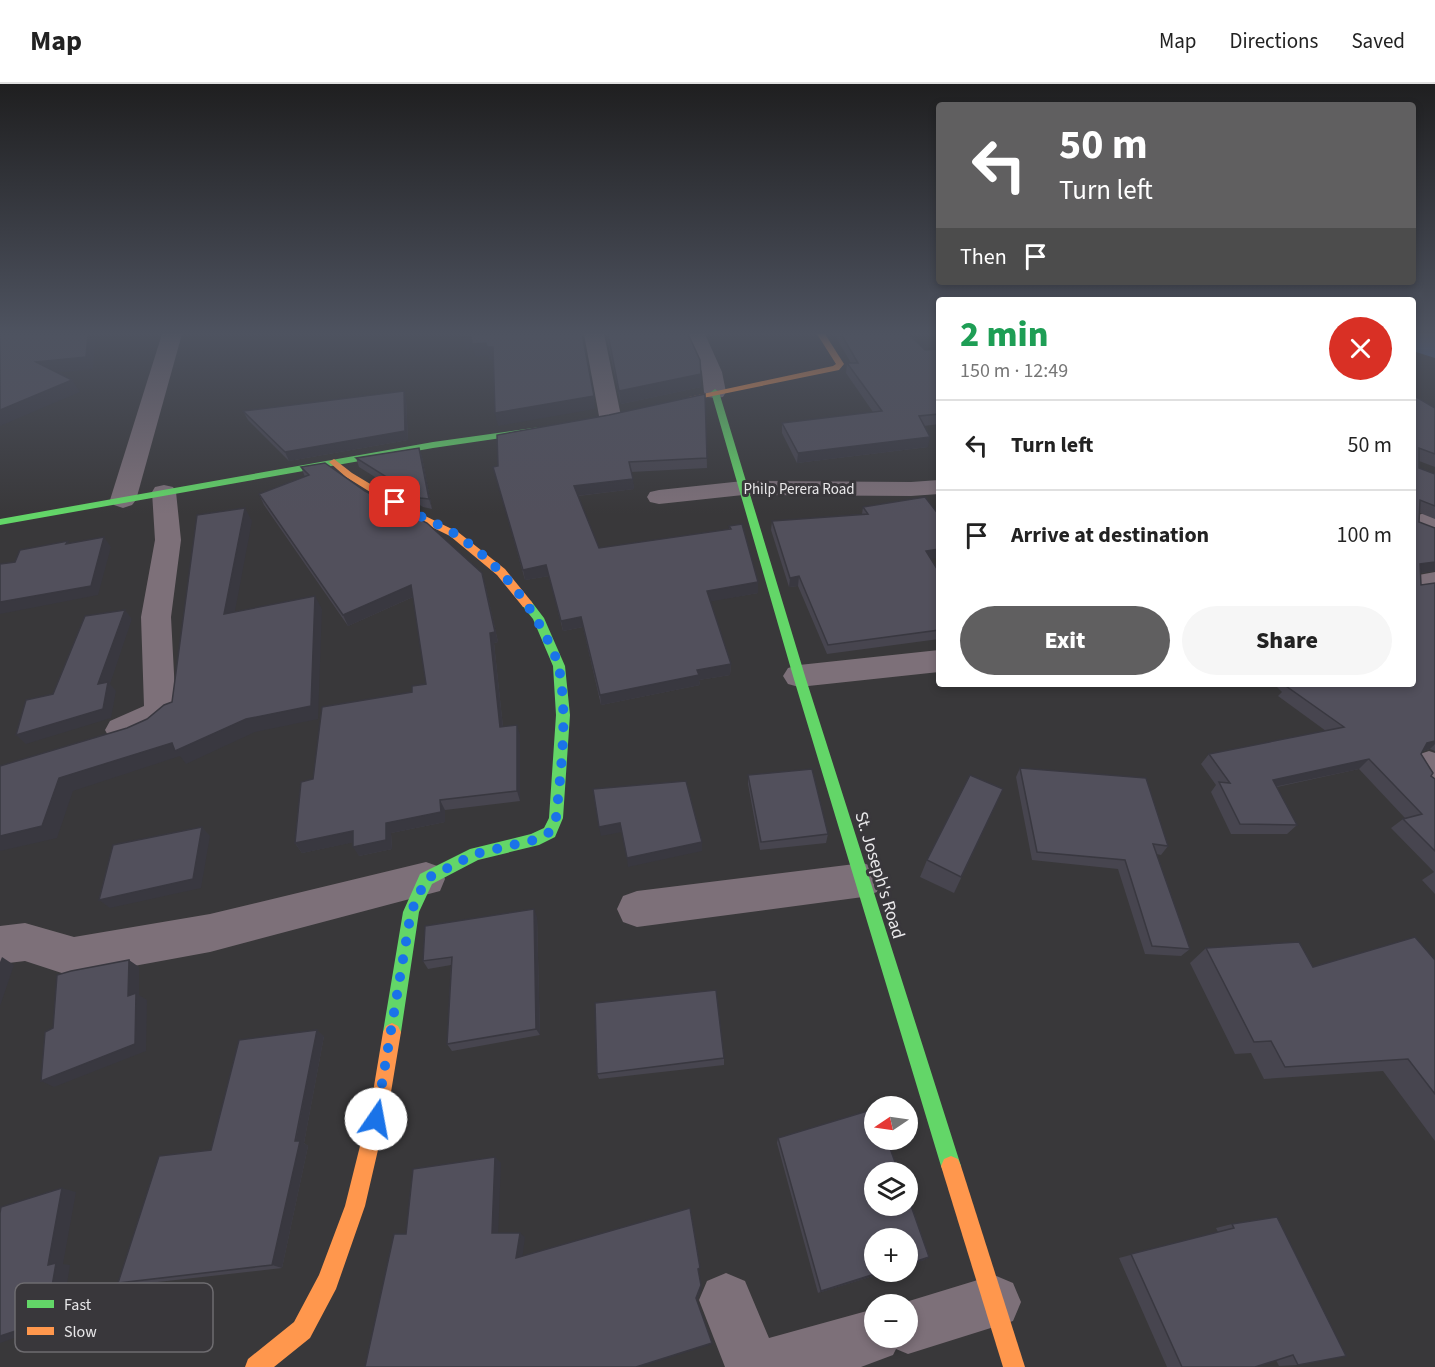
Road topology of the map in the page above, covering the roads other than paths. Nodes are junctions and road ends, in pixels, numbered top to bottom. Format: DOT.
graph roads {
  1 [pos="154,394"];
  2 [pos="606,394"];
  3 [pos="707,394"];
  4 [pos="716,394"];
  5 [pos="680,400"];
  6 [pos="610,415"];
  7 [pos="558,426"];
  8 [pos="334,462"];
  9 [pos="936,487"];
  10 [pos="743,488"];
  11 [pos="164,492"];
  12 [pos="659,497"];
  13 [pos="123,500"];
  14 [pos="0,522"];
  15 [pos="1435,581"];
  16 [pos="1416,584"];
  17 [pos="936,661"];
  18 [pos="799,676"];
  19 [pos="100,737"];
  20 [pos="426,879"];
  21 [pos="863,880"];
  22 [pos="637,909"];
  23 [pos="0,945"];
  24 [pos="726,1300"];
  25 [pos="994,1302"];
  26 [pos="918,1324"];
  27 [pos="864,1339"];
  28 [pos="256,1367"];
  29 [pos="753,1367"];
  30 [pos="765,1367"];
  31 [pos="1014,1367"];
  1 -- 13 [label="street"];
  2 -- 6 [label="street"];
  3 -- 5 [label="street"];
  4 -- 10 [label="street, St. Joseph's Road"];
  7 -- 8 [label="street"];
  8 -- 11 [label="street"];
  8 -- 20 [label="street"];
  9 -- 10 [label="street, Philp Perera Road"];
  10 -- 12 [label="street, Philp Perera Road"];
  10 -- 18 [label="street, St. Joseph's Road"];
  11 -- 13 [label="street"];
  11 -- 19 [label="street"];
  13 -- 14 [label="street"];
  15 -- 16 [label="street"];
  17 -- 18 [label="street"];
  18 -- 21 [label="street, St. Joseph's Road"];
  20 -- 23 [label="street"];
  20 -- 28 [label="street"];
  21 -- 22 [label="street"];
  21 -- 25 [label="street, St. Joseph's Road"];
  24 -- 29 [label="street"];
  25 -- 26 [label="street"];
  25 -- 31 [label="street, St. Joseph's Road"];
  27 -- 30 [label="street"];
}
